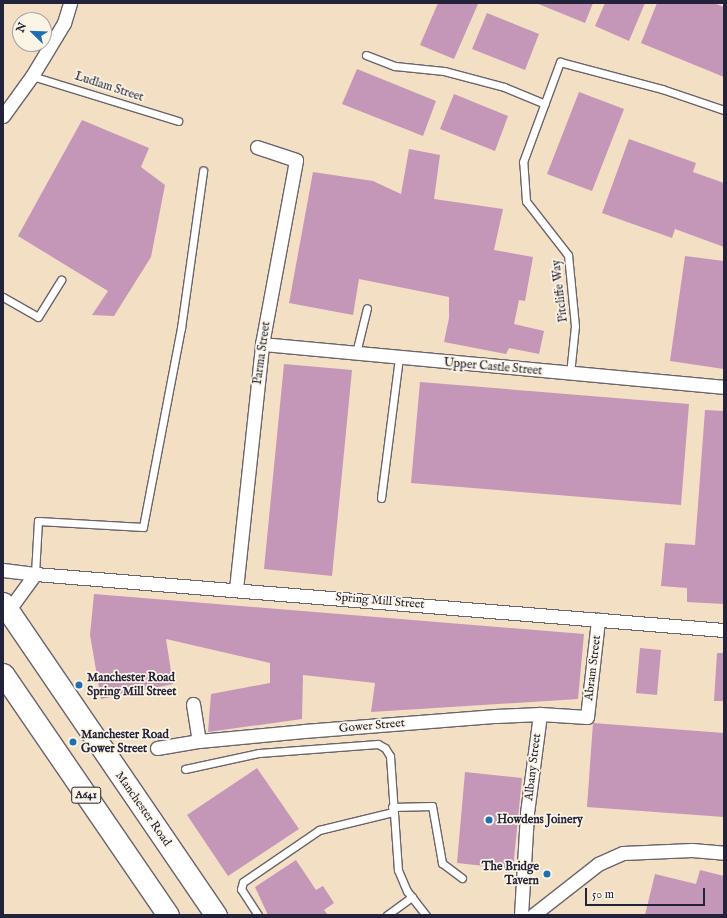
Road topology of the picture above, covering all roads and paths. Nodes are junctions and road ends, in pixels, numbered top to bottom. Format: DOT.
graph roads {
  1 [pos="70,3"];
  2 [pos="366,55"];
  3 [pos="32,76"];
  4 [pos="544,104"];
  5 [pos="724,110"];
  6 [pos="3,116"];
  7 [pos="178,121"];
  8 [pos="257,147"];
  9 [pos="203,171"];
  10 [pos="61,280"];
  11 [pos="3,297"];
  12 [pos="366,308"];
  13 [pos="262,344"];
  14 [pos="356,353"];
  15 [pos="399,358"];
  16 [pos="570,374"];
  17 [pos="724,387"];
  18 [pos="381,498"];
  19 [pos="3,570"];
  20 [pos="35,574"];
  21 [pos="236,589"];
  22 [pos="6,607"];
  23 [pos="598,620"];
  24 [pos="724,630"];
  25 [pos="3,674"];
  26 [pos="193,704"];
  27 [pos="540,714"];
  28 [pos="587,717"];
  29 [pos="199,741"];
  30 [pos="157,748"];
  31 [pos="185,769"];
  32 [pos="392,810"];
  33 [pos="724,854"];
  34 [pos="462,878"];
  35 [pos="412,897"];
  36 [pos="535,914"];
  37 [pos="168,915"];
  38 [pos="216,915"];
  39 [pos="258,915"];
  40 [pos="387,915"];
  41 [pos="426,915"];
  42 [pos="521,915"];
  1 -- 3 [label="street"];
  2 -- 4 [label="lane"];
  3 -- 6 [label="street"];
  3 -- 7 [label="lane, Ludlam Street"];
  4 -- 5 [label="lane, Pitcliffe Way"];
  4 -- 16 [label="lane, Pitcliffe Way"];
  8 -- 13 [label="street, Parma Street"];
  9 -- 20 [label="lane"];
  10 -- 11 [label="lane"];
  12 -- 14 [label="lane"];
  13 -- 14 [label="street, Upper Castle Street"];
  13 -- 21 [label="street, Parma Street"];
  14 -- 15 [label="street, Upper Castle Street"];
  15 -- 16 [label="street, Upper Castle Street"];
  15 -- 18 [label="lane"];
  16 -- 17 [label="street, Upper Castle Street"];
  19 -- 20 [label="street, Spring Mill Street"];
  20 -- 21 [label="street, Spring Mill Street"];
  20 -- 22 [label="street"];
  21 -- 23 [label="street, Spring Mill Street"];
  22 -- 38 [label="main road, Manchester Road"];
  23 -- 24 [label="street, Spring Mill Street"];
  23 -- 28 [label="street, Abram Street"];
  25 -- 37 [label="main road, A641"];
  26 -- 29 [label="street"];
  27 -- 28 [label="street, Gower Street"];
  27 -- 29 [label="street, Gower Street"];
  27 -- 42 [label="street, Albany Street"];
  29 -- 30 [label="street, Gower Street"];
  31 -- 32 [label="lane"];
  32 -- 34 [label="lane"];
  32 -- 35 [label="lane"];
  32 -- 39 [label="lane"];
  33 -- 36 [label="street"];
  35 -- 40 [label="lane"];
  35 -- 41 [label="lane"];
}
